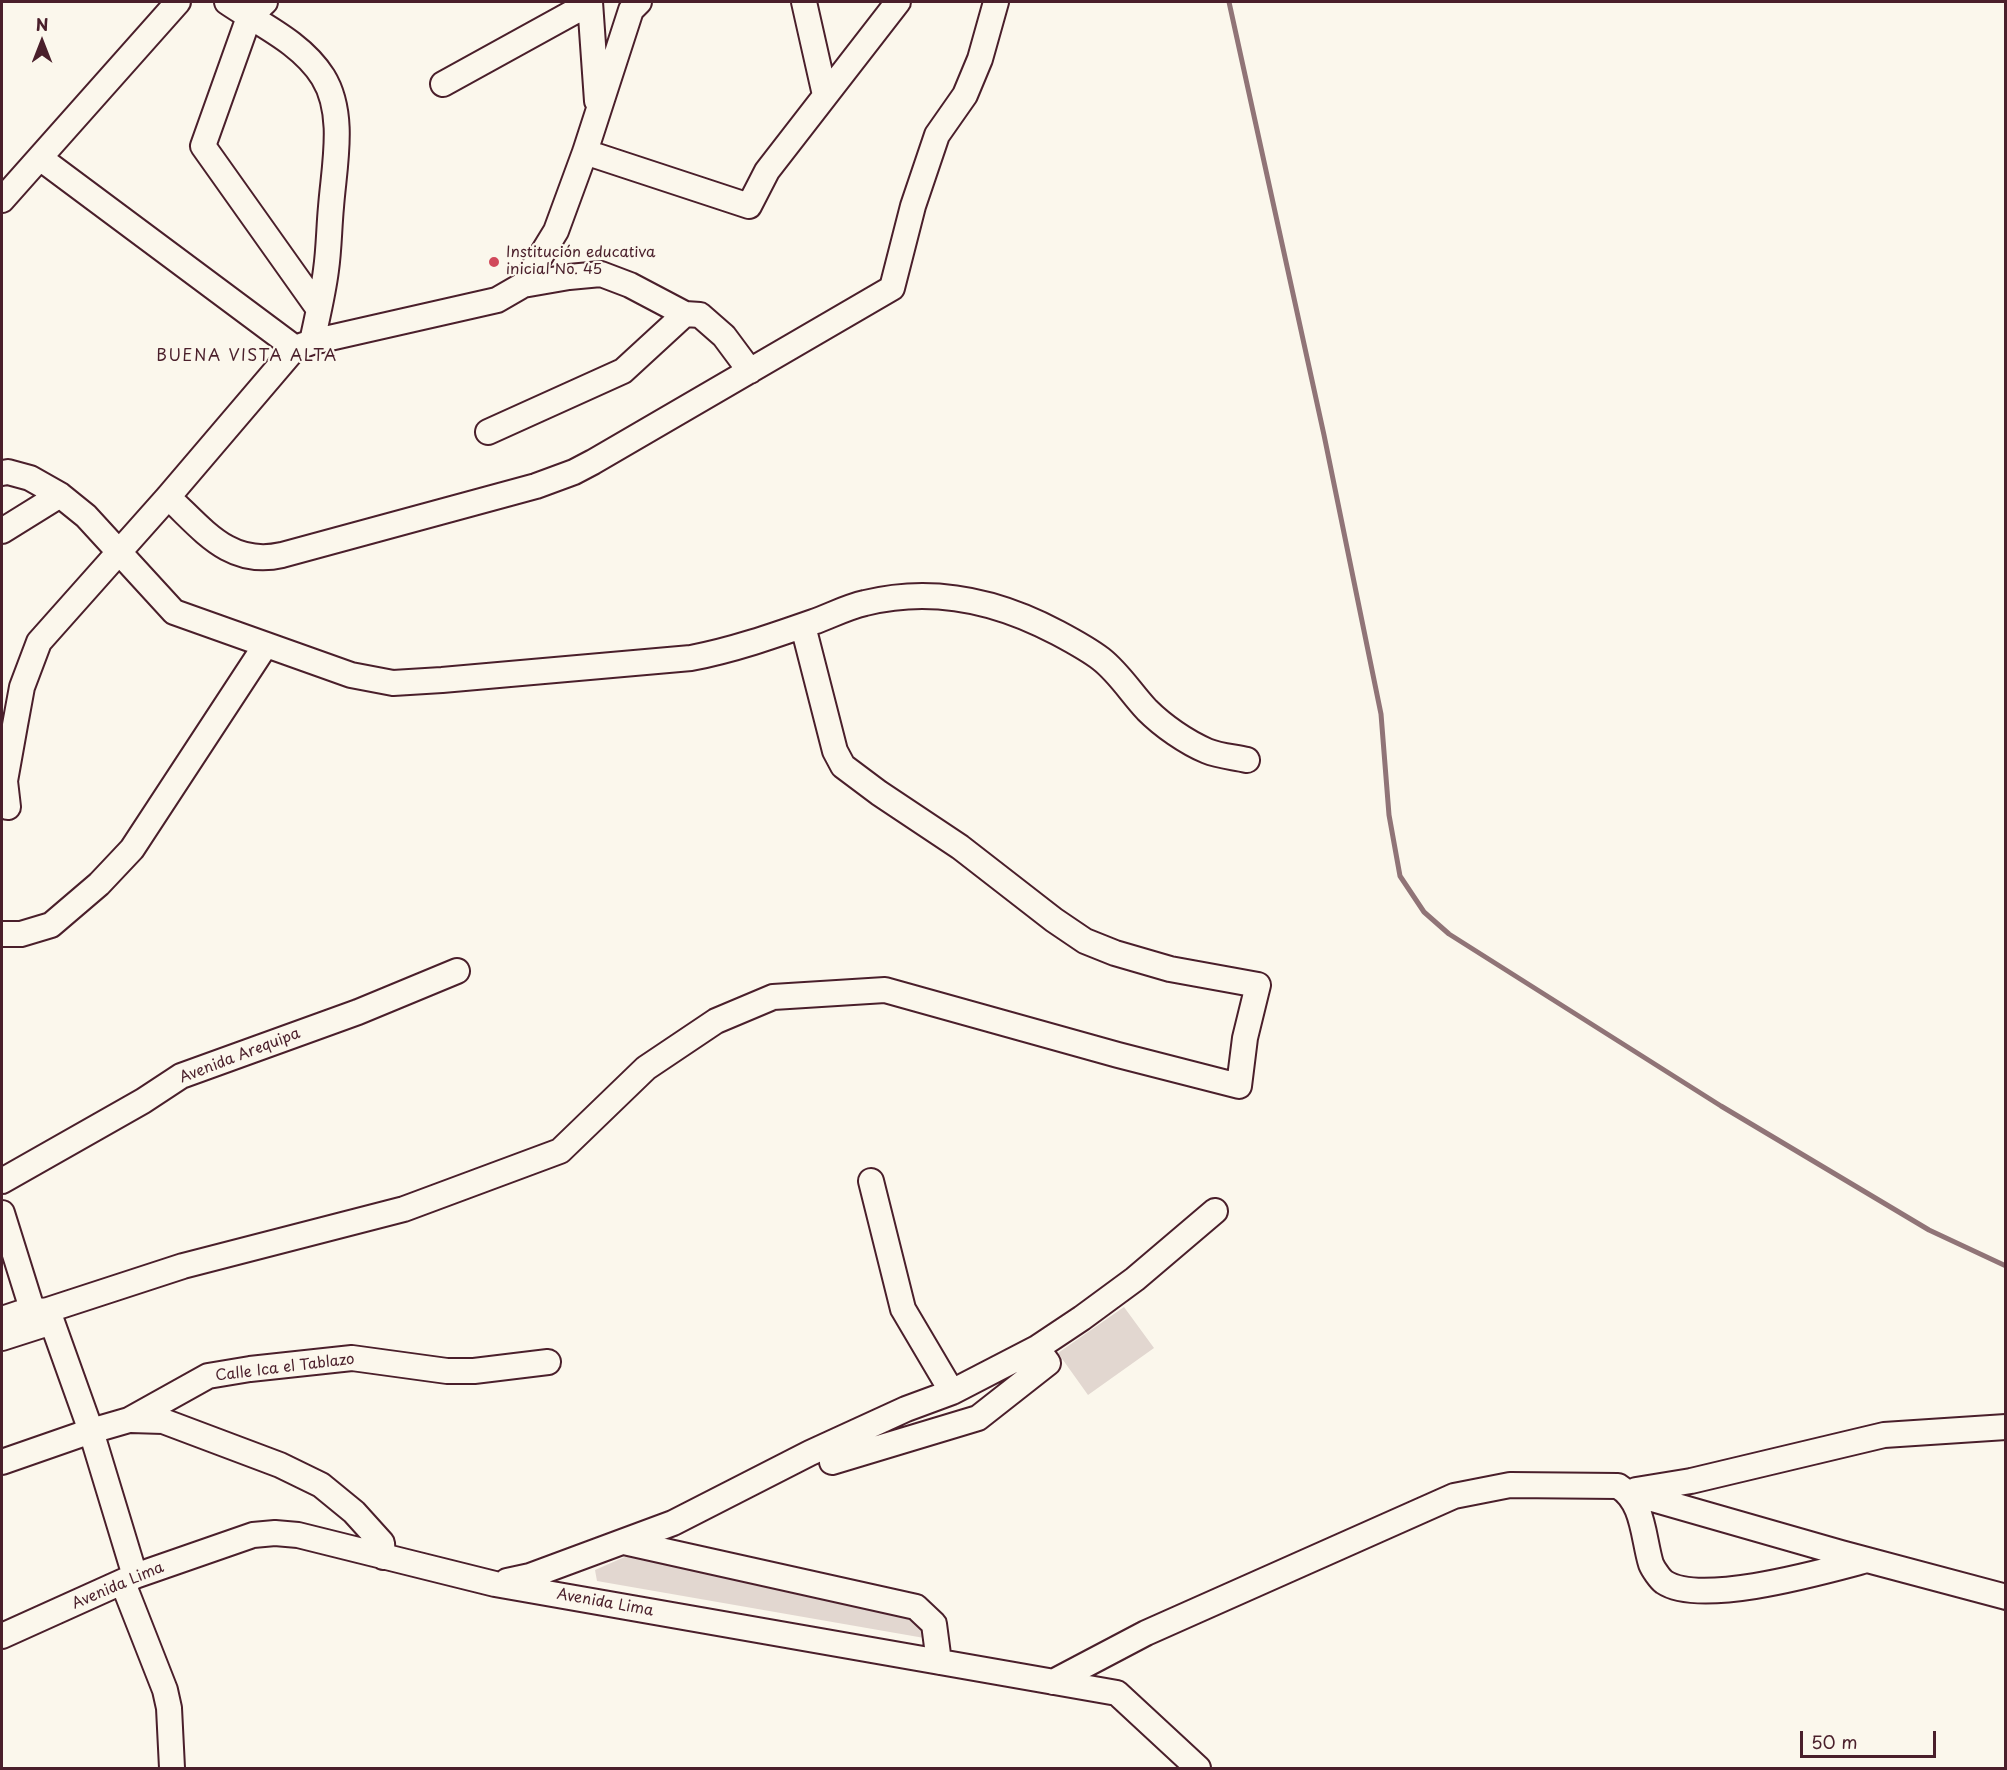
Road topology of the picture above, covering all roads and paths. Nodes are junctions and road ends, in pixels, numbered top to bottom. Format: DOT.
graph roads {
  1 [pos="178,2"];
  2 [pos="227,2"];
  3 [pos="590,2"];
  4 [pos="639,2"];
  5 [pos="804,2"];
  6 [pos="897,2"];
  7 [pos="996,2"];
  8 [pos="257,9"];
  9 [pos="443,84"];
  10 [pos="825,95"];
  11 [pos="598,113"];
  12 [pos="585,152"];
  13 [pos="40,158"];
  14 [pos="2,200"];
  15 [pos="523,285"];
  16 [pos="318,308"];
  17 [pos="685,314"];
  18 [pos="303,345"];
  19 [pos="750,371"];
  20 [pos="488,432"];
  21 [pos="2,473"];
  22 [pos="60,495"];
  23 [pos="168,497"];
  24 [pos="2,531"];
  25 [pos="118,552"];
  26 [pos="803,626"];
  27 [pos="265,646"];
  28 [pos="1247,760"];
  29 [pos="8,807"];
  30 [pos="2,934"];
  31 [pos="457,971"];
  32 [pos="2,1181"];
  33 [pos="871,1181"];
  34 [pos="1215,1211"];
  35 [pos="2,1212"];
  36 [pos="43,1314"];
  37 [pos="2,1319"];
  38 [pos="2,1338"];
  39 [pos="1037,1348"];
  40 [pos="548,1362"];
  41 [pos="952,1392"];
  42 [pos="129,1420"];
  43 [pos="2006,1427"];
  44 [pos="91,1431"];
  45 [pos="2,1462"];
  46 [pos="831,1462"];
  47 [pos="1628,1492"];
  48 [pos="624,1542"];
  49 [pos="383,1557"];
  50 [pos="1867,1560"];
  51 [pos="129,1580"];
  52 [pos="495,1584"];
  53 [pos="2006,1597"];
  54 [pos="2,1636"];
  55 [pos="939,1662"];
  56 [pos="1053,1682"];
  57 [pos="172,1768"];
  58 [pos="1197,1768"];
  1 -- 13 [label="street"];
  2 -- 8 [label="street"];
  3 -- 9 [label="street"];
  3 -- 11 [label="street"];
  4 -- 11 [label="street"];
  5 -- 10 [label="street"];
  6 -- 10 [label="street"];
  7 -- 19 [label="street"];
  8 -- 16 [label="street"];
  8 -- 16 [label="street"];
  10 -- 12 [label="street"];
  11 -- 12 [label="street"];
  12 -- 15 [label="street"];
  13 -- 14 [label="street"];
  13 -- 18 [label="street"];
  15 -- 17 [label="street"];
  15 -- 18 [label="street"];
  16 -- 18 [label="street"];
  17 -- 19 [label="street"];
  17 -- 20 [label="street"];
  18 -- 23 [label="street"];
  19 -- 23 [label="street"];
  21 -- 22 [label="street"];
  22 -- 24 [label="street"];
  22 -- 25 [label="street"];
  23 -- 25 [label="street"];
  25 -- 27 [label="street"];
  25 -- 29 [label="street"];
  26 -- 27 [label="street"];
  26 -- 28 [label="street"];
  26 -- 36 [label="street"];
  27 -- 30 [label="street"];
  31 -- 32 [label="street, Avenida Arequipa"];
  33 -- 41 [label="street"];
  34 -- 39 [label="street"];
  35 -- 36 [label="street"];
  36 -- 37 [label="street"];
  36 -- 38 [label="street"];
  36 -- 44 [label="street"];
  39 -- 41 [label="street"];
  39 -- 46 [label="street"];
  40 -- 42 [label="street, Calle Ica el Tablazo"];
  41 -- 48 [label="street"];
  42 -- 44 [label="street, Calle Ica el Tablazo"];
  42 -- 49 [label="street"];
  43 -- 47 [label="street"];
  44 -- 45 [label="street, Calle Ica el Tablazo"];
  44 -- 51 [label="street"];
  47 -- 50 [label="street"];
  47 -- 50 [label="street"];
  47 -- 56 [label="street"];
  48 -- 52 [label="street"];
  48 -- 55 [label="street"];
  49 -- 51 [label="street, Avenida Lima"];
  49 -- 52 [label="street, Avenida Lima"];
  50 -- 53 [label="street"];
  51 -- 54 [label="street, Avenida Lima"];
  51 -- 57 [label="street"];
  52 -- 55 [label="street, Avenida Lima"];
  55 -- 56 [label="street, Avenida Lima"];
  56 -- 58 [label="street, Avenida Lima"];
}
